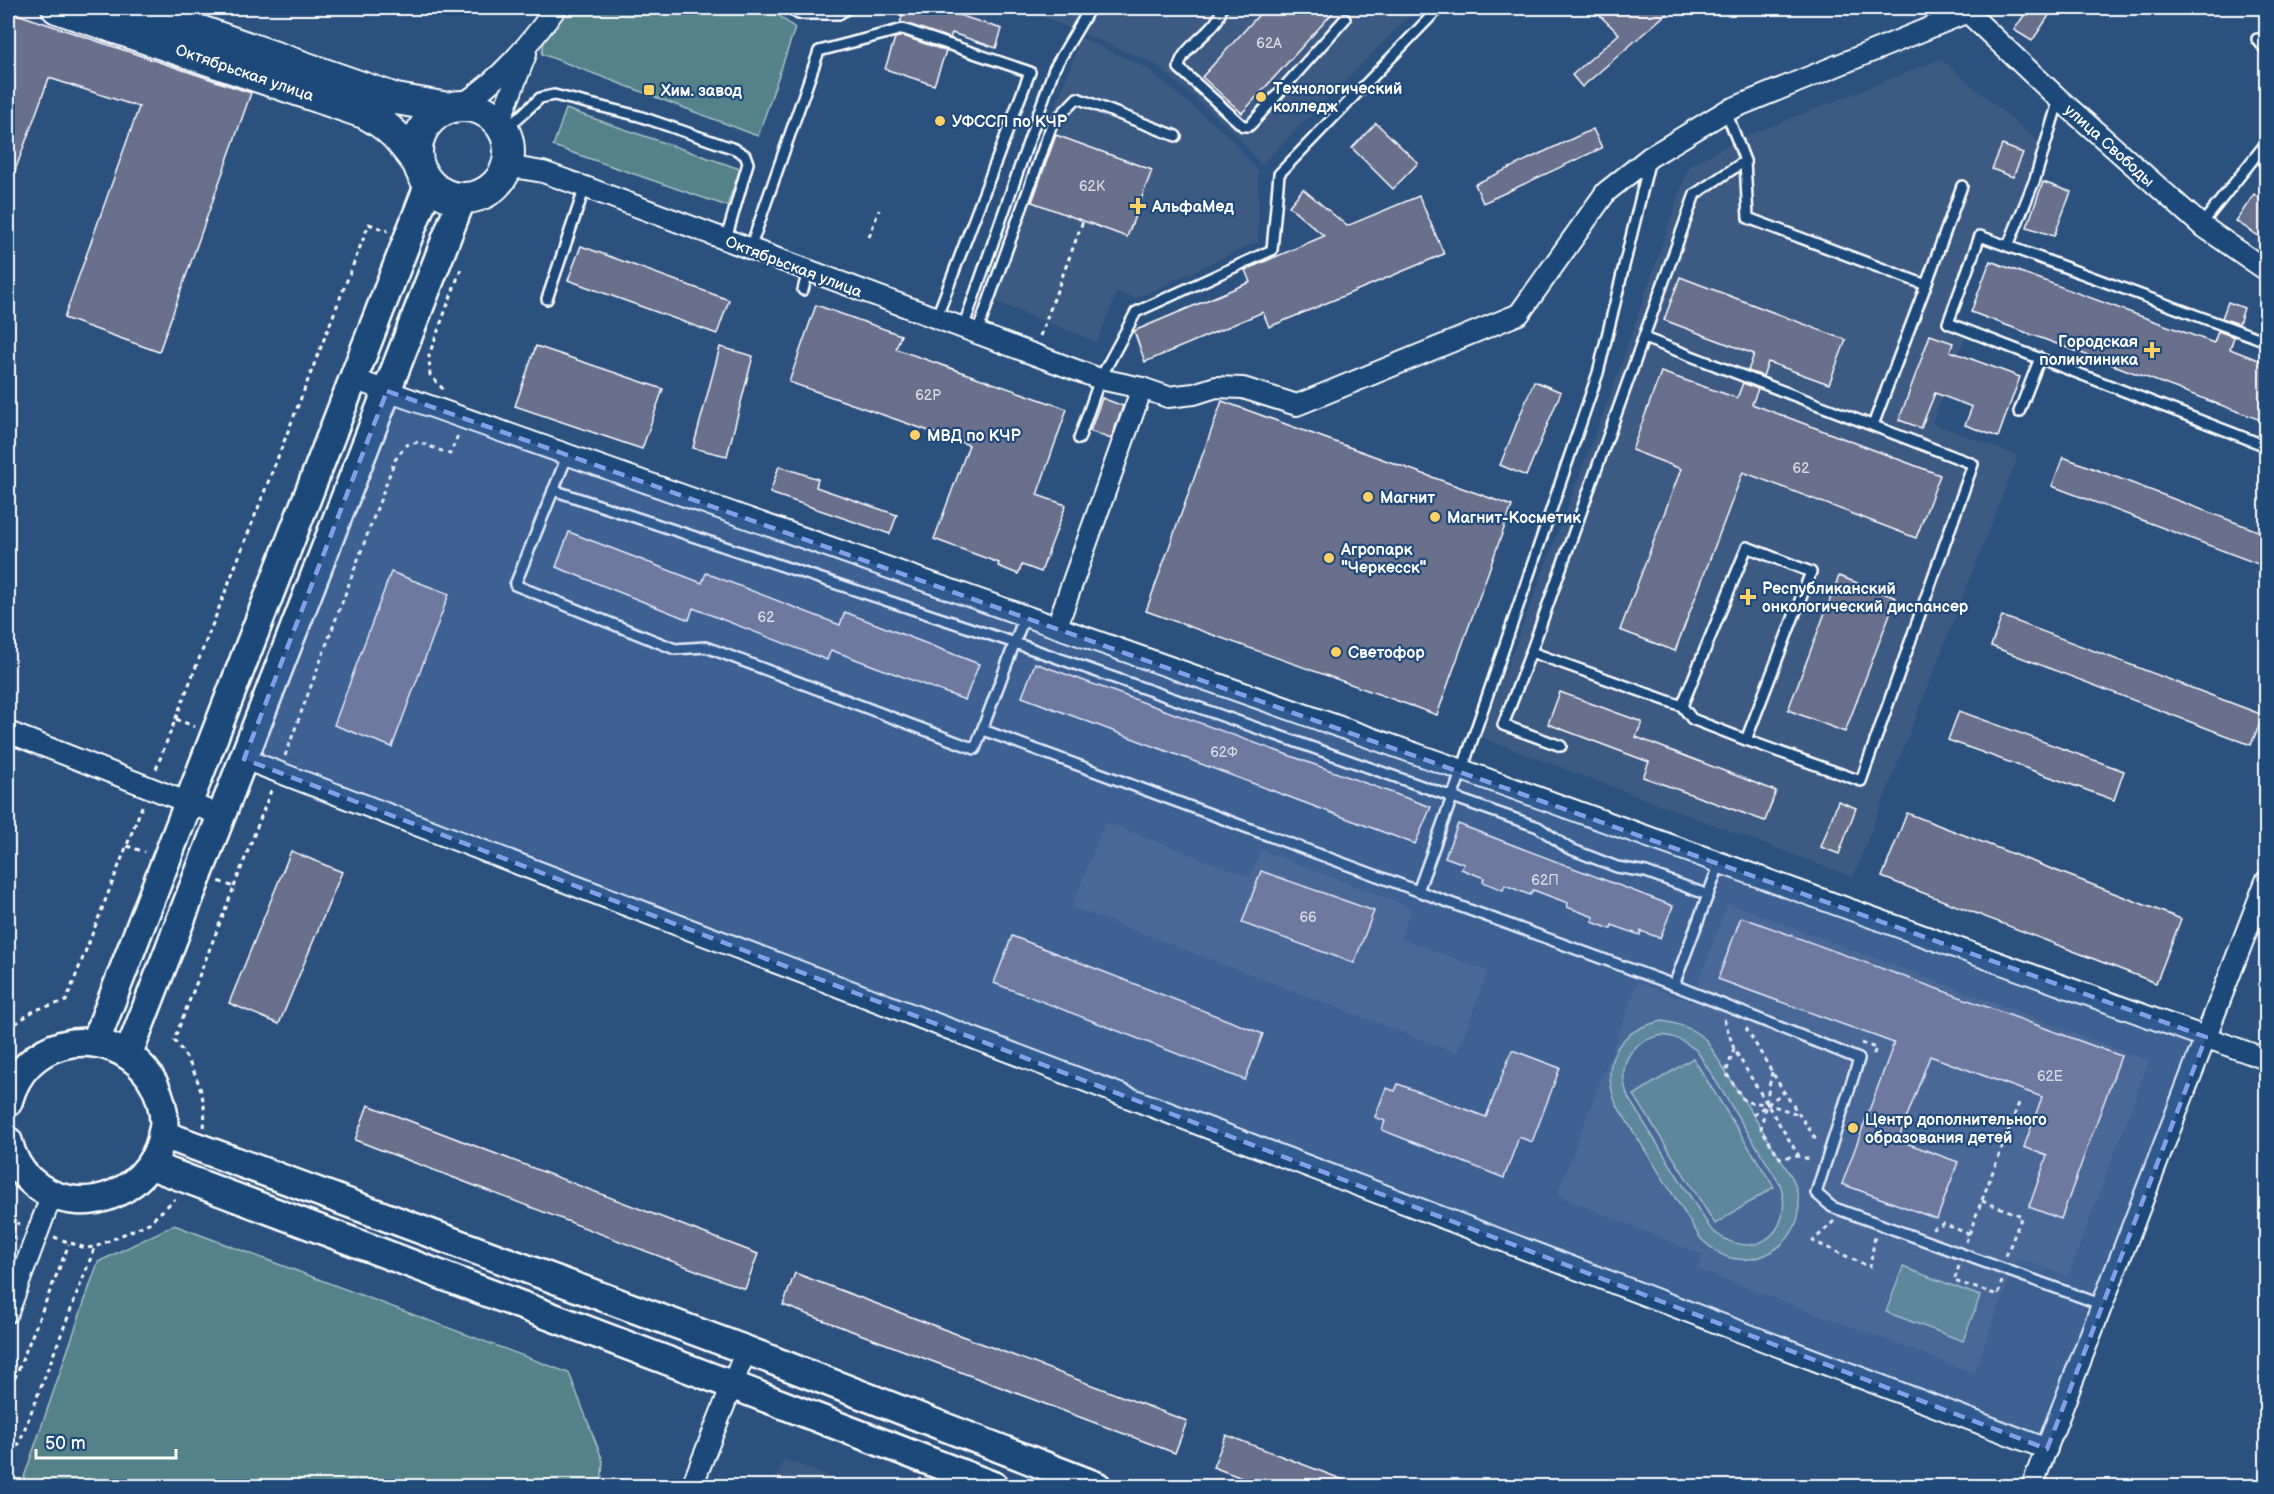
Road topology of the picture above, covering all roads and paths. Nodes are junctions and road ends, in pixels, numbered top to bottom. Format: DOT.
graph roads {
  1 [pos="57,8"];
  2 [pos="134,8"];
  3 [pos="556,8"];
  4 [pos="790,8"];
  5 [pos="848,8"];
  6 [pos="1090,8"];
  7 [pos="1221,8"];
  8 [pos="1439,8"];
  9 [pos="1966,10"];
  10 [pos="1345,19"];
  11 [pos="2257,39"];
  12 [pos="530,44"];
  13 [pos="2266,50"];
  14 [pos="2059,99"];
  15 [pos="455,106"];
  16 [pos="1726,111"];
  17 [pos="502,127"];
  18 [pos="1176,136"];
  19 [pos="2266,143"];
  20 [pos="1650,158"];
  21 [pos="1745,161"];
  22 [pos="507,166"];
  23 [pos="423,173"];
  24 [pos="1962,186"];
  25 [pos="585,187"];
  26 [pos="462,198"];
  27 [pos="879,210"];
  28 [pos="1083,221"];
  29 [pos="2201,225"];
  30 [pos="869,237"];
  31 [pos="407,238"];
  32 [pos="726,240"];
  33 [pos="2008,246"];
  34 [pos="750,249"];
  35 [pos="441,252"];
  36 [pos="2266,270"];
  37 [pos="1926,285"];
  38 [pos="547,299"];
  39 [pos="936,319"];
  40 [pos="970,331"];
  41 [pos="1644,338"];
  42 [pos="2266,341"];
  43 [pos="1034,355"];
  44 [pos="2040,358"];
  45 [pos="353,379"];
  46 [pos="1100,379"];
  47 [pos="1142,388"];
  48 [pos="387,391"];
  49 [pos="452,394"];
  50 [pos="2019,412"];
  51 [pos="465,418"];
  52 [pos="1873,425"];
  53 [pos="1079,438"];
  54 [pos="2266,446"];
  55 [pos="568,454"];
  56 [pos="553,490"];
  57 [pos="1025,615"];
  58 [pos="1057,626"];
  59 [pos="1015,643"];
  60 [pos="1531,652"];
  61 [pos="1682,706"];
  62 [pos="982,730"];
  63 [pos="8,732"];
  64 [pos="1746,740"];
  65 [pos="1561,746"];
  66 [pos="244,759"];
  67 [pos="283,761"];
  68 [pos="1462,770"];
  69 [pos="150,787"];
  70 [pos="1453,796"];
  71 [pos="189,802"];
  72 [pos="222,816"];
  73 [pos="1720,862"];
  74 [pos="2266,881"];
  75 [pos="1418,891"];
  76 [pos="1708,895"];
  77 [pos="1674,985"];
  78 [pos="1731,1008"];
  79 [pos="8,1029"];
  80 [pos="1755,1030"];
  81 [pos="2206,1037"];
  82 [pos="95,1043"];
  83 [pos="1734,1050"];
  84 [pos="128,1055"];
  85 [pos="2266,1059"];
  86 [pos="1772,1072"];
  87 [pos="1784,1092"];
  88 [pos="8,1102"];
  89 [pos="1767,1104"];
  90 [pos="2019,1104"];
  91 [pos="1800,1114"];
  92 [pos="1753,1115"];
  93 [pos="162,1134"];
  94 [pos="1824,1134"];
  95 [pos="8,1141"];
  96 [pos="1817,1153"];
  97 [pos="1799,1155"];
  98 [pos="150,1165"];
  99 [pos="52,1194"];
  100 [pos="1982,1201"];
  101 [pos="1826,1216"];
  102 [pos="14,1222"];
  103 [pos="1876,1234"];
  104 [pos="70,1243"];
  105 [pos="11,1246"];
  106 [pos="95,1246"];
  107 [pos="1965,1246"];
  108 [pos="2005,1261"];
  109 [pos="1960,1264"];
  110 [pos="2003,1280"];
  111 [pos="2103,1305"];
  112 [pos="8,1312"];
  113 [pos="746,1350"];
  114 [pos="732,1385"];
  115 [pos="8,1395"];
  116 [pos="2047,1449"];
  117 [pos="8,1472"];
  118 [pos="692,1486"];
  119 [pos="994,1486"];
  120 [pos="1097,1486"];
  121 [pos="2032,1486"];
  1 -- 23 [label="main road, Октябрьская улица"];
  2 -- 15 [label="main road, Октябрьская улица"];
  3 -- 12 [label="street"];
  4 -- 5 [label="lane"];
  6 -- 40 [label="lane"];
  7 -- 10 [label="lane"];
  8 -- 46 [label="lane"];
  9 -- 14 [label="street, улица Свободы"];
  9 -- 16 [label="street, Октябрьская улица"];
  11 -- 13 [label="lane"];
  12 -- 15 [label="street"];
  12 -- 17 [label="street"];
  14 -- 29 [label="street, улица Свободы"];
  14 -- 33 [label="lane"];
  15 -- 17 [label="main road, Октябрьская улица"];
  15 -- 23 [label="main road"];
  16 -- 20 [label="street, Октябрьская улица"];
  16 -- 21 [label="lane"];
  17 -- 22 [label="main road"];
  17 -- 32 [label="lane"];
  18 -- 40 [label="lane"];
  19 -- 29 [label="lane"];
  20 -- 47 [label="street, Октябрьская улица"];
  20 -- 68 [label="lane"];
  21 -- 37 [label="lane"];
  21 -- 41 [label="lane"];
  22 -- 25 [label="street, Октябрьская улица"];
  22 -- 26 [label="main road"];
  23 -- 26 [label="main road, Октябрьская улица"];
  23 -- 31 [label="street"];
  24 -- 37 [label="lane"];
  25 -- 32 [label="street, Октябрьская улица"];
  25 -- 38 [label="lane"];
  26 -- 35 [label="street"];
  27 -- 30 [label="path"];
  28 -- 43 [label="path"];
  29 -- 36 [label="street, улица Свободы"];
  31 -- 45 [label="street"];
  31 -- 69 [label="path"];
  32 -- 34 [label="street, Октябрьская улица"];
  33 -- 42 [label="lane"];
  33 -- 44 [label="lane"];
  34 -- 39 [label="street, Октябрьская улица"];
  34 -- 39 [label="lane"];
  35 -- 48 [label="street"];
  35 -- 49 [label="path"];
  37 -- 52 [label="lane"];
  39 -- 40 [label="street, Октябрьская улица"];
  40 -- 43 [label="street, Октябрьская улица"];
  41 -- 52 [label="lane"];
  41 -- 60 [label="lane"];
  43 -- 46 [label="street, Октябрьская улица"];
  44 -- 50 [label="lane"];
  44 -- 54 [label="lane"];
  45 -- 48 [label="street"];
  45 -- 71 [label="street"];
  46 -- 47 [label="street, Октябрьская улица"];
  46 -- 53 [label="lane"];
  47 -- 58 [label="street"];
  48 -- 51 [label="street"];
  48 -- 66 [label="street"];
  51 -- 55 [label="street"];
  51 -- 67 [label="path"];
  52 -- 64 [label="lane"];
  55 -- 56 [label="lane"];
  55 -- 57 [label="street"];
  56 -- 59 [label="lane"];
  56 -- 62 [label="lane"];
  57 -- 58 [label="street"];
  57 -- 59 [label="lane"];
  58 -- 68 [label="street"];
  59 -- 62 [label="lane"];
  59 -- 70 [label="lane"];
  60 -- 61 [label="lane"];
  60 -- 65 [label="lane"];
  61 -- 64 [label="lane"];
  61 -- 64 [label="lane"];
  62 -- 75 [label="lane"];
  63 -- 69 [label="street"];
  66 -- 72 [label="street"];
  66 -- 116 [label="street"];
  68 -- 70 [label="lane"];
  68 -- 73 [label="street"];
  69 -- 71 [label="street"];
  69 -- 79 [label="path"];
  70 -- 75 [label="lane"];
  70 -- 76 [label="lane"];
  71 -- 72 [label="street"];
  71 -- 82 [label="street"];
  72 -- 84 [label="street"];
  73 -- 76 [label="lane"];
  73 -- 81 [label="street"];
  74 -- 81 [label="street"];
  75 -- 77 [label="lane"];
  76 -- 77 [label="lane"];
  77 -- 78 [label="lane"];
  78 -- 83 [label="path"];
  78 -- 111 [label="lane"];
  80 -- 86 [label="path"];
  81 -- 85 [label="street"];
  81 -- 111 [label="street"];
  82 -- 84 [label="street"];
  82 -- 88 [label="street"];
  83 -- 89 [label="path"];
  83 -- 89 [label="path"];
  84 -- 93 [label="street"];
  86 -- 87 [label="path"];
  86 -- 89 [label="path"];
  87 -- 89 [label="path"];
  87 -- 91 [label="path"];
  89 -- 91 [label="path"];
  89 -- 92 [label="path"];
  89 -- 97 [label="path"];
  89 -- 97 [label="path"];
  90 -- 100 [label="path"];
  91 -- 94 [label="path"];
  93 -- 98 [label="street"];
  93 -- 113 [label="street"];
  95 -- 99 [label="street"];
  96 -- 97 [label="path"];
  98 -- 99 [label="street"];
  98 -- 114 [label="street"];
  99 -- 112 [label="street"];
  100 -- 107 [label="path"];
  100 -- 108 [label="path"];
  101 -- 103 [label="path"];
  102 -- 105 [label="path"];
  104 -- 115 [label="path"];
  106 -- 117 [label="path"];
  109 -- 110 [label="path"];
  111 -- 116 [label="street"];
  113 -- 114 [label="street"];
  113 -- 120 [label="street"];
  114 -- 118 [label="street"];
  114 -- 119 [label="street"];
  116 -- 121 [label="street"];
}
